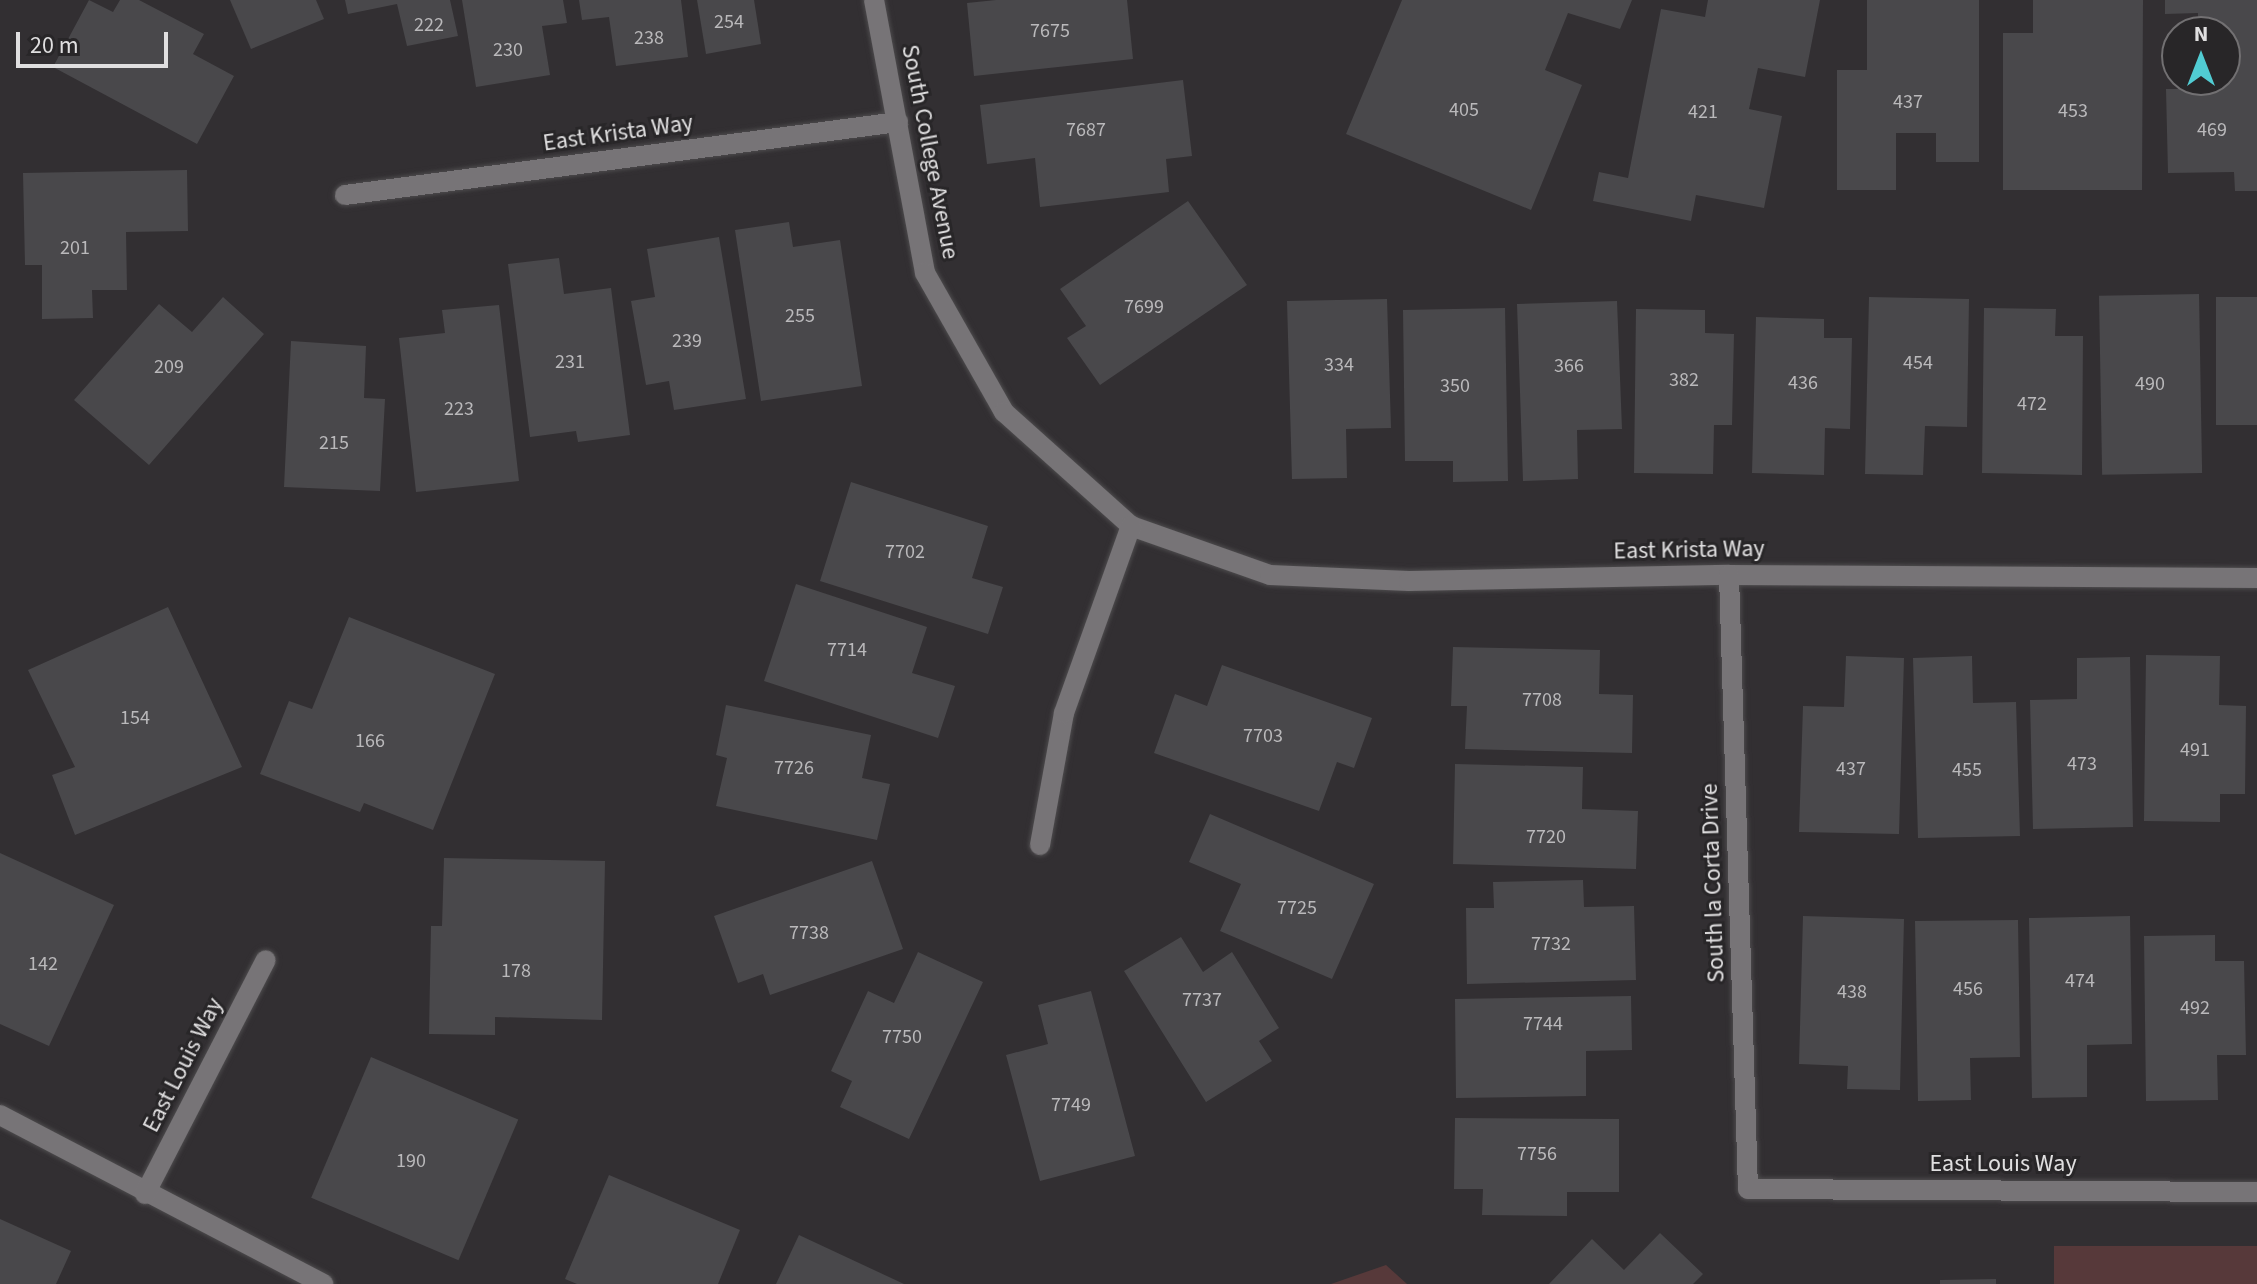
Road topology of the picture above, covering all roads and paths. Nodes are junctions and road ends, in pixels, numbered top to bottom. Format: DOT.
graph roads {
  1 [pos="874,0"];
  2 [pos="898,122"];
  3 [pos="345,195"];
  4 [pos="1131,526"];
  5 [pos="1729,575"];
  6 [pos="2257,578"];
  7 [pos="1040,845"];
  8 [pos="266,960"];
  9 [pos="0,1115"];
  10 [pos="1748,1189"];
  11 [pos="2257,1192"];
  12 [pos="145,1194"];
  13 [pos="323,1284"];
  1 -- 2 [label="street, South College Avenue"];
  2 -- 3 [label="street, East Krista Way"];
  2 -- 4 [label="street, South College Avenue"];
  4 -- 5 [label="street, East Krista Way"];
  4 -- 7 [label="street"];
  5 -- 6 [label="street, East Krista Way"];
  5 -- 10 [label="street, South la Corta Drive"];
  8 -- 12 [label="street, East Louis Way"];
  9 -- 12 [label="street"];
  10 -- 11 [label="street, East Louis Way"];
  12 -- 13 [label="street"];
}
